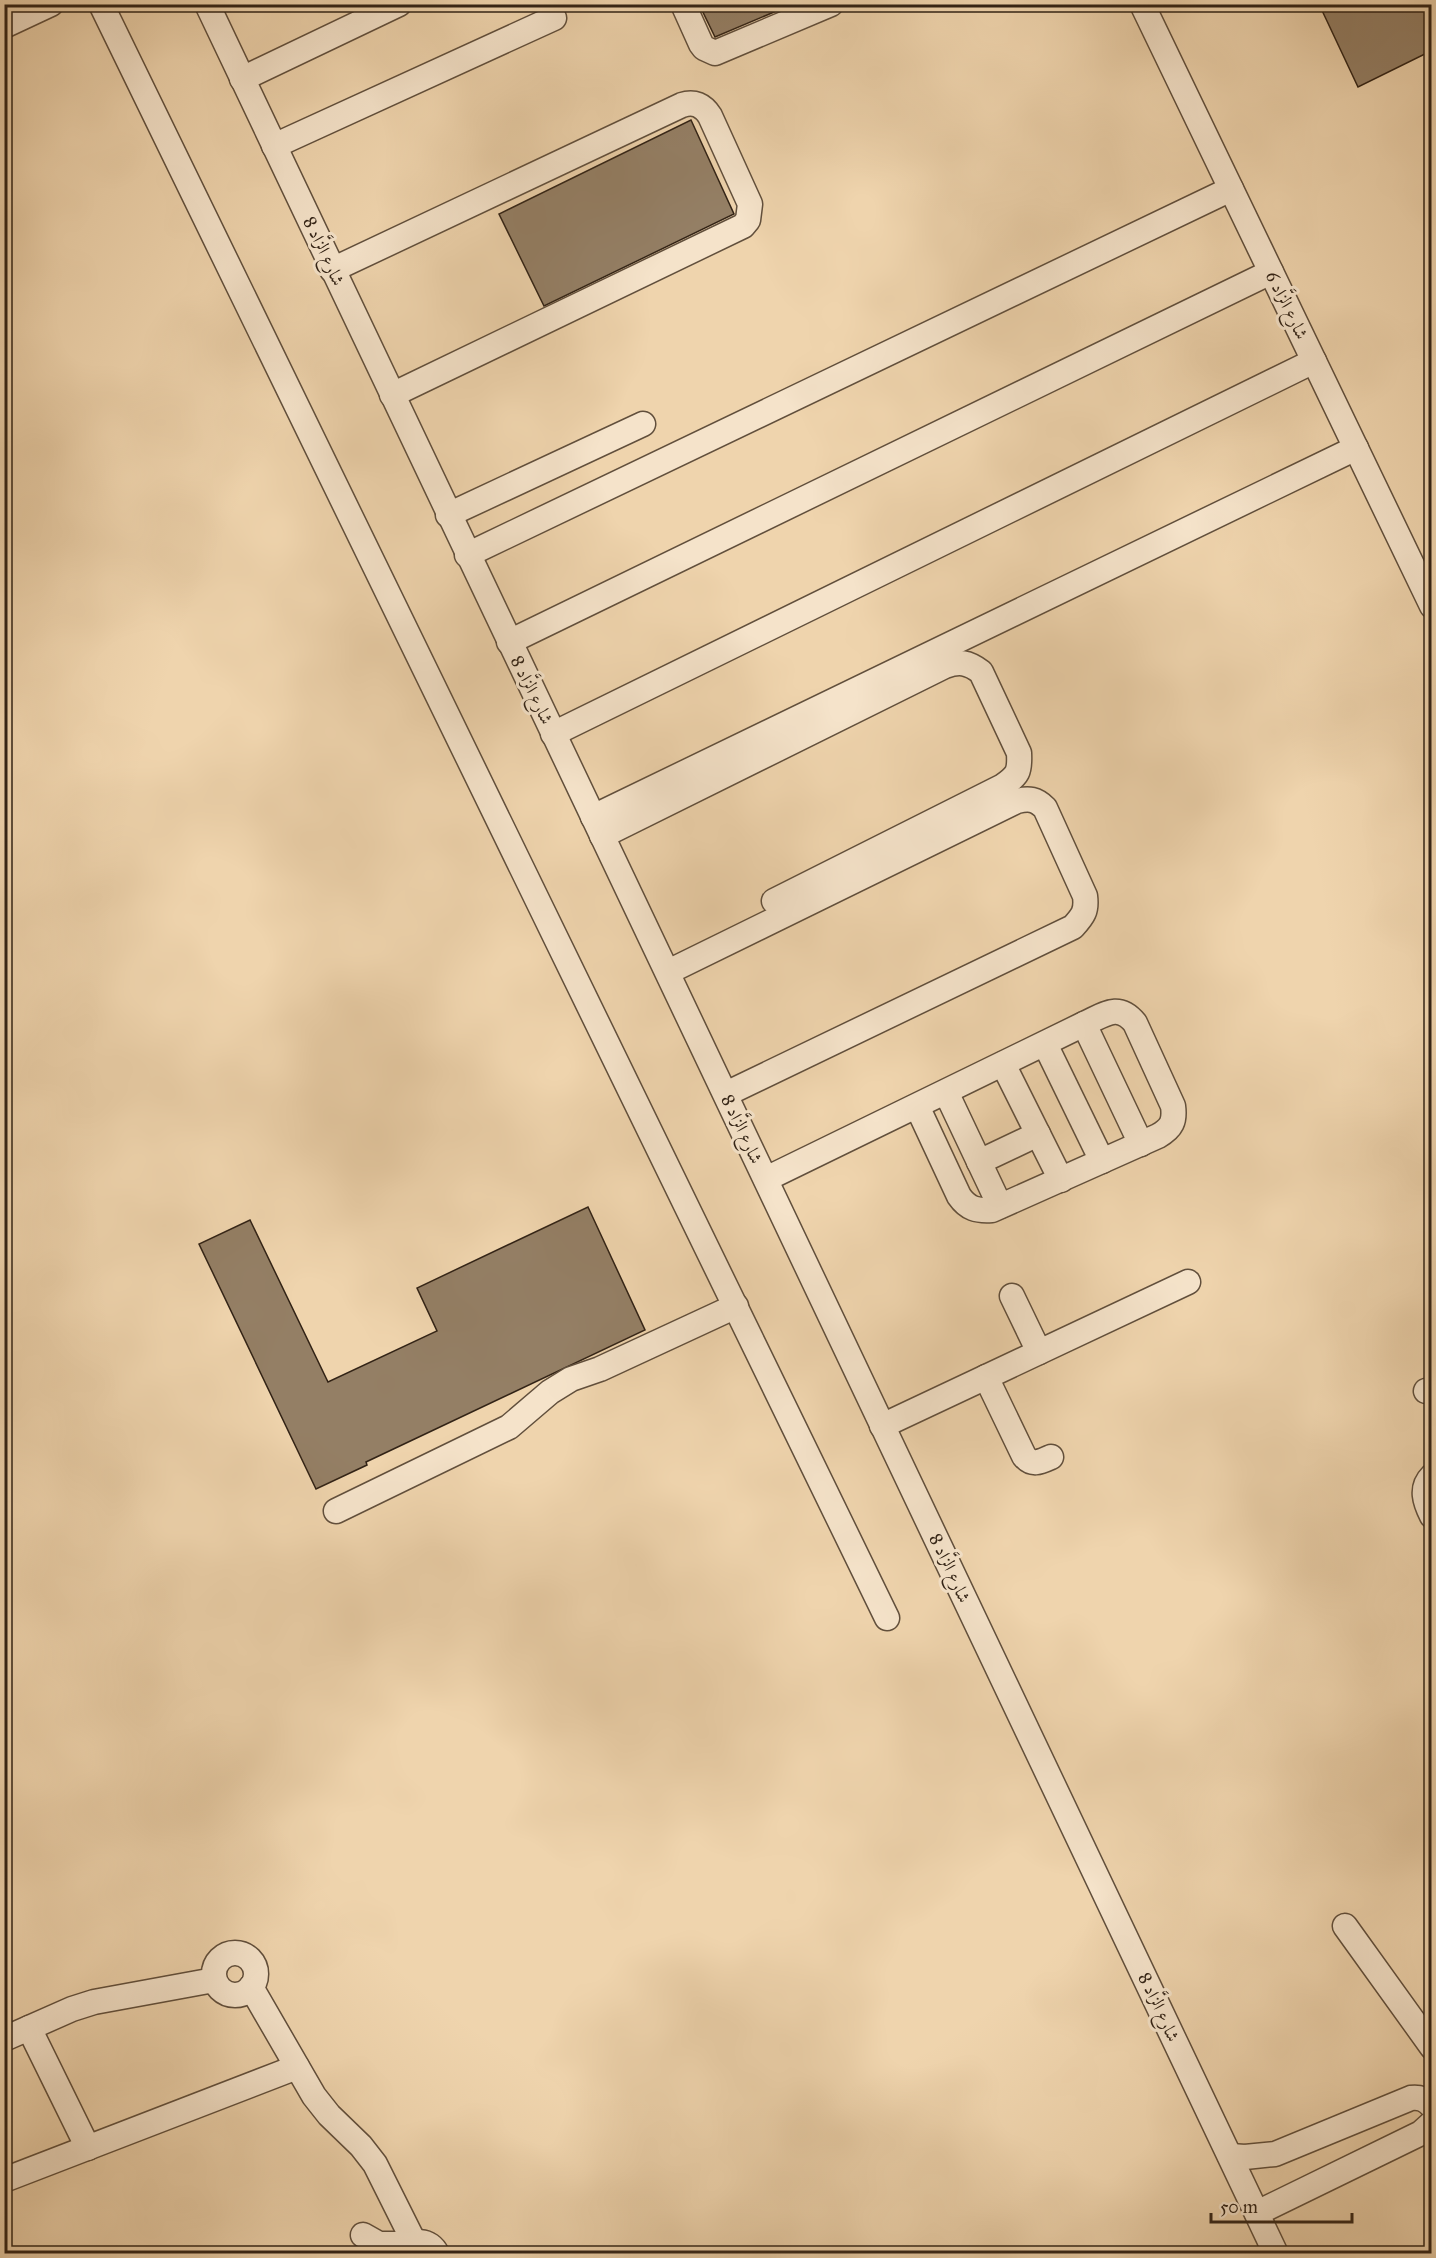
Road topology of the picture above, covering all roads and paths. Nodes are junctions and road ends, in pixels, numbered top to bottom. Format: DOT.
graph roads {
  1 [pos="51,4"];
  2 [pos="101,4"];
  3 [pos="207,4"];
  4 [pos="399,4"];
  5 [pos="683,4"];
  6 [pos="831,4"];
  7 [pos="1142,4"];
  8 [pos="554,18"];
  9 [pos="4,26"];
  10 [pos="242,79"];
  11 [pos="274,146"];
  12 [pos="1231,189"];
  13 [pos="332,270"];
  14 [pos="1271,272"];
  15 [pos="1314,361"];
  16 [pos="392,395"];
  17 [pos="643,424"];
  18 [pos="1356,448"];
  19 [pos="448,515"];
  20 [pos="467,555"];
  21 [pos="1431,606"];
  22 [pos="509,642"];
  23 [pos="553,734"];
  24 [pos="598,827"];
  25 [pos="664,965"];
  26 [pos="1084,1024"];
  27 [pos="1045,1044"];
  28 [pos="1003,1064"];
  29 [pos="946,1092"];
  30 [pos="726,1094"];
  31 [pos="917,1106"];
  32 [pos="1038,1134"];
  33 [pos="1141,1144"];
  34 [pos="1102,1161"];
  35 [pos="979,1162"];
  36 [pos="766,1179"];
  37 [pos="1061,1180"];
  38 [pos="1000,1206"];
  39 [pos="1188,1282"];
  40 [pos="1012,1296"];
  41 [pos="736,1306"];
  42 [pos="1039,1352"];
  43 [pos="986,1377"];
  44 [pos="882,1426"];
  45 [pos="1051,1457"];
  46 [pos="1431,1476"];
  47 [pos="336,1511"];
  48 [pos="1431,1516"];
  49 [pos="887,1618"];
  50 [pos="1345,1926"];
  51 [pos="214,1980"];
  52 [pos="251,1987"];
  53 [pos="29,2028"];
  54 [pos="4,2040"];
  55 [pos="1431,2047"];
  56 [pos="297,2067"];
  57 [pos="1430,2099"];
  58 [pos="1431,2123"];
  59 [pos="88,2148"];
  60 [pos="1230,2156"];
  61 [pos="4,2180"];
  62 [pos="1257,2213"];
  63 [pos="363,2235"];
  64 [pos="408,2248"];
  65 [pos="437,2253"];
  66 [pos="1276,2253"];
  1 -- 9 [label="street"];
  2 -- 41 [label="street"];
  3 -- 10 [label="street, شارع الزَّاد 8"];
  4 -- 10 [label="street"];
  5 -- 6 [label="street"];
  7 -- 12 [label="street, شارع الزَّاد 6"];
  8 -- 11 [label="street"];
  10 -- 11 [label="street, شارع الزَّاد 8"];
  11 -- 13 [label="street, شارع الزَّاد 8"];
  12 -- 14 [label="street, شارع الزَّاد 6"];
  12 -- 20 [label="street"];
  13 -- 16 [label="street, شارع الزَّاد 8"];
  13 -- 16 [label="street"];
  14 -- 15 [label="street, شارع الزَّاد 6"];
  14 -- 22 [label="street"];
  15 -- 18 [label="street, شارع الزَّاد 6"];
  15 -- 23 [label="street"];
  16 -- 19 [label="street, شارع الزَّاد 8"];
  17 -- 19 [label="street"];
  18 -- 21 [label="street, شارع الزَّاد 6"];
  18 -- 24 [label="street"];
  19 -- 20 [label="street, شارع الزَّاد 8"];
  20 -- 22 [label="street, شارع الزَّاد 8"];
  22 -- 23 [label="street, شارع الزَّاد 8"];
  23 -- 24 [label="street, شارع الزَّاد 8"];
  24 -- 25 [label="street, شارع الزَّاد 8"];
  24 -- 25 [label="street"];
  25 -- 30 [label="street, شارع الزَّاد 8"];
  25 -- 30 [label="street"];
  26 -- 27 [label="street"];
  26 -- 33 [label="street"];
  26 -- 33 [label="street"];
  27 -- 28 [label="street"];
  27 -- 34 [label="street"];
  28 -- 29 [label="street"];
  28 -- 32 [label="street"];
  29 -- 31 [label="street"];
  29 -- 35 [label="street"];
  30 -- 36 [label="street, شارع الزَّاد 8"];
  31 -- 36 [label="street"];
  31 -- 38 [label="street"];
  32 -- 35 [label="street"];
  32 -- 37 [label="street"];
  33 -- 34 [label="street"];
  34 -- 37 [label="street"];
  35 -- 38 [label="street"];
  36 -- 44 [label="street, شارع الزَّاد 8"];
  37 -- 38 [label="street"];
  39 -- 42 [label="street"];
  40 -- 42 [label="street"];
  41 -- 47 [label="street"];
  41 -- 49 [label="street"];
  42 -- 43 [label="street"];
  43 -- 44 [label="street"];
  43 -- 45 [label="street"];
  44 -- 60 [label="street, شارع الزَّاد 8"];
  46 -- 48 [label="street"];
  50 -- 55 [label="street"];
  51 -- 52 [label="street"];
  51 -- 52 [label="street"];
  51 -- 53 [label="street"];
  52 -- 56 [label="street"];
  53 -- 54 [label="street"];
  53 -- 59 [label="street"];
  56 -- 59 [label="street"];
  56 -- 64 [label="street"];
  57 -- 60 [label="street"];
  58 -- 62 [label="street"];
  59 -- 61 [label="street"];
  60 -- 62 [label="street, شارع الزَّاد 8"];
  62 -- 66 [label="street, شارع الزَّاد 8"];
  63 -- 64 [label="street"];
  64 -- 65 [label="street"];
}
